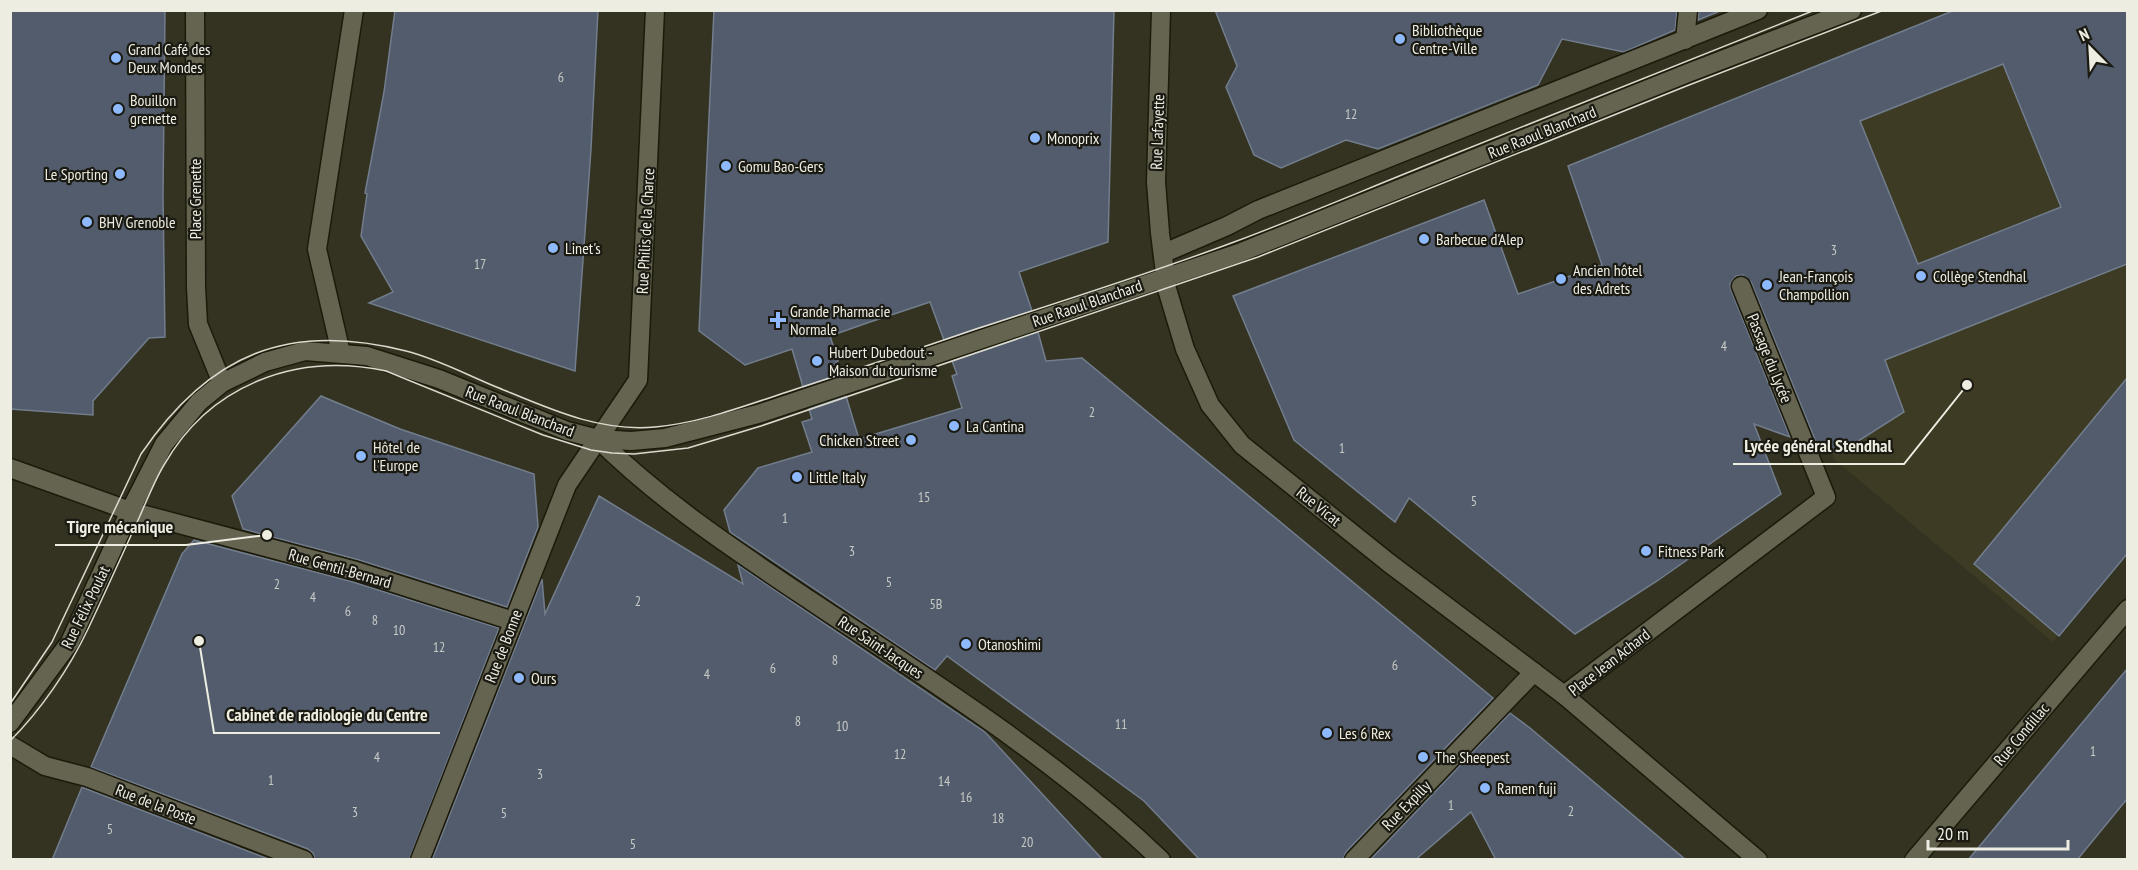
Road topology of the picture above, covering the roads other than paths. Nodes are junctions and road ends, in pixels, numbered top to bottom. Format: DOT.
graph roads {
  1 [pos="195,10"];
  2 [pos="354,10"];
  3 [pos="655,10"];
  4 [pos="1161,10"];
  5 [pos="1688,10"];
  6 [pos="1758,10"];
  7 [pos="1852,10"];
  8 [pos="1685,40"];
  9 [pos="1164,253"];
  10 [pos="1166,276"];
  11 [pos="1741,286"];
  12 [pos="305,351"];
  13 [pos="341,353"];
  14 [pos="222,383"];
  15 [pos="598,439"];
  16 [pos="10,468"];
  17 [pos="1826,497"];
  18 [pos="130,511"];
  19 [pos="2127,609"];
  20 [pos="513,621"];
  21 [pos="1534,672"];
  22 [pos="1564,695"];
  23 [pos="10,723"];
  24 [pos="10,745"];
  25 [pos="304,860"];
  26 [pos="420,860"];
  27 [pos="1161,860"];
  28 [pos="1354,860"];
  29 [pos="1758,860"];
  30 [pos="1914,860"];
  1 -- 14 [label="street, Place Grenette"];
  2 -- 13 [label="street"];
  3 -- 15 [label="street, Rue Philis de la Charce"];
  4 -- 9 [label="street, Rue Lafayette"];
  5 -- 8 [label="street"];
  6 -- 8 [label="street, Rue Raoul Blanchard"];
  7 -- 10 [label="street, Rue Raoul Blanchard"];
  8 -- 9 [label="street, Rue Raoul Blanchard"];
  9 -- 10 [label="street, Rue Vicat"];
  10 -- 15 [label="street, Rue Raoul Blanchard"];
  10 -- 21 [label="street, Rue Vicat"];
  11 -- 17 [label="street, Passage du Lycée"];
  12 -- 13 [label="street, Rue Raoul Blanchard"];
  12 -- 14 [label="street, Rue Félix Poulat"];
  13 -- 15 [label="street, Rue Raoul Blanchard"];
  14 -- 18 [label="street, Rue Félix Poulat"];
  15 -- 20 [label="street, Rue de Bonne"];
  15 -- 27 [label="street, Rue Saint-Jacques"];
  16 -- 18 [label="street, Rue Gentil-Bernard"];
  17 -- 22 [label="street, Place Jean Achard"];
  18 -- 20 [label="street, Rue Gentil-Bernard"];
  18 -- 23 [label="street, Rue Félix Poulat"];
  19 -- 30 [label="street, Rue Condillac"];
  20 -- 26 [label="street, Rue de Bonne"];
  21 -- 22 [label="street, Rue Vicat"];
  21 -- 28 [label="street, Rue Expilly"];
  22 -- 29 [label="street, Place Jean Achard"];
  24 -- 25 [label="street, Rue de la Poste"];
}
